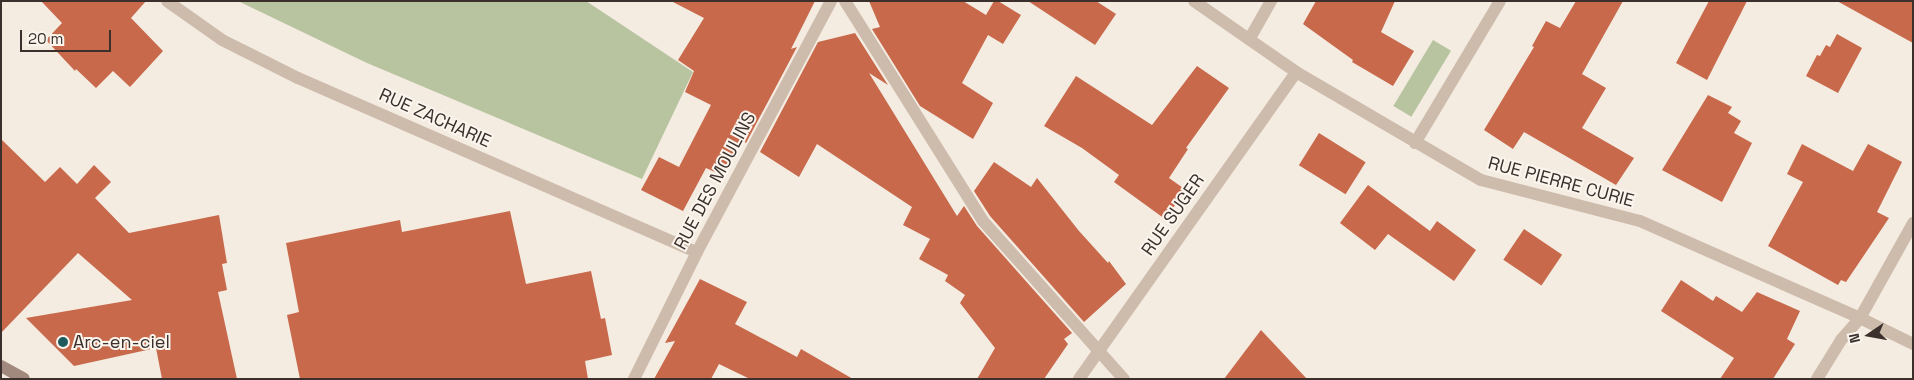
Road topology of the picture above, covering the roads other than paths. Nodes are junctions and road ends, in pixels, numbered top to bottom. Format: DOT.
graph roads {
  1 [pos="167,1"];
  2 [pos="831,1"];
  3 [pos="845,1"];
  4 [pos="1194,1"];
  5 [pos="1271,1"];
  6 [pos="1500,1"];
  7 [pos="1250,38"];
  8 [pos="1296,72"];
  9 [pos="1415,143"];
  10 [pos="1913,223"];
  11 [pos="697,252"];
  12 [pos="1860,318"];
  13 [pos="1913,344"];
  14 [pos="1098,352"];
  15 [pos="5,372"];
  16 [pos="24,379"];
  17 [pos="634,379"];
  18 [pos="1079,379"];
  19 [pos="1124,379"];
  20 [pos="1816,379"];
  1 -- 11 [label="street, RUE ZACHARIE"];
  2 -- 11 [label="street, RUE DES MOULINS"];
  3 -- 14 [label="street"];
  4 -- 7 [label="street, RUE PIERRE CURIE"];
  5 -- 7 [label="street"];
  6 -- 9 [label="street"];
  7 -- 8 [label="street, RUE PIERRE CURIE"];
  8 -- 9 [label="street, RUE PIERRE CURIE"];
  8 -- 14 [label="street, RUE SUGER"];
  9 -- 12 [label="street, RUE PIERRE CURIE"];
  10 -- 12 [label="street"];
  11 -- 17 [label="street, RUE DES MOULINS"];
  12 -- 13 [label="street, RUE PIERRE CURIE"];
  12 -- 20 [label="street"];
  14 -- 18 [label="street, RUE SUGER"];
  14 -- 19 [label="street"];
  15 -- 16 [label="main road"];
}
